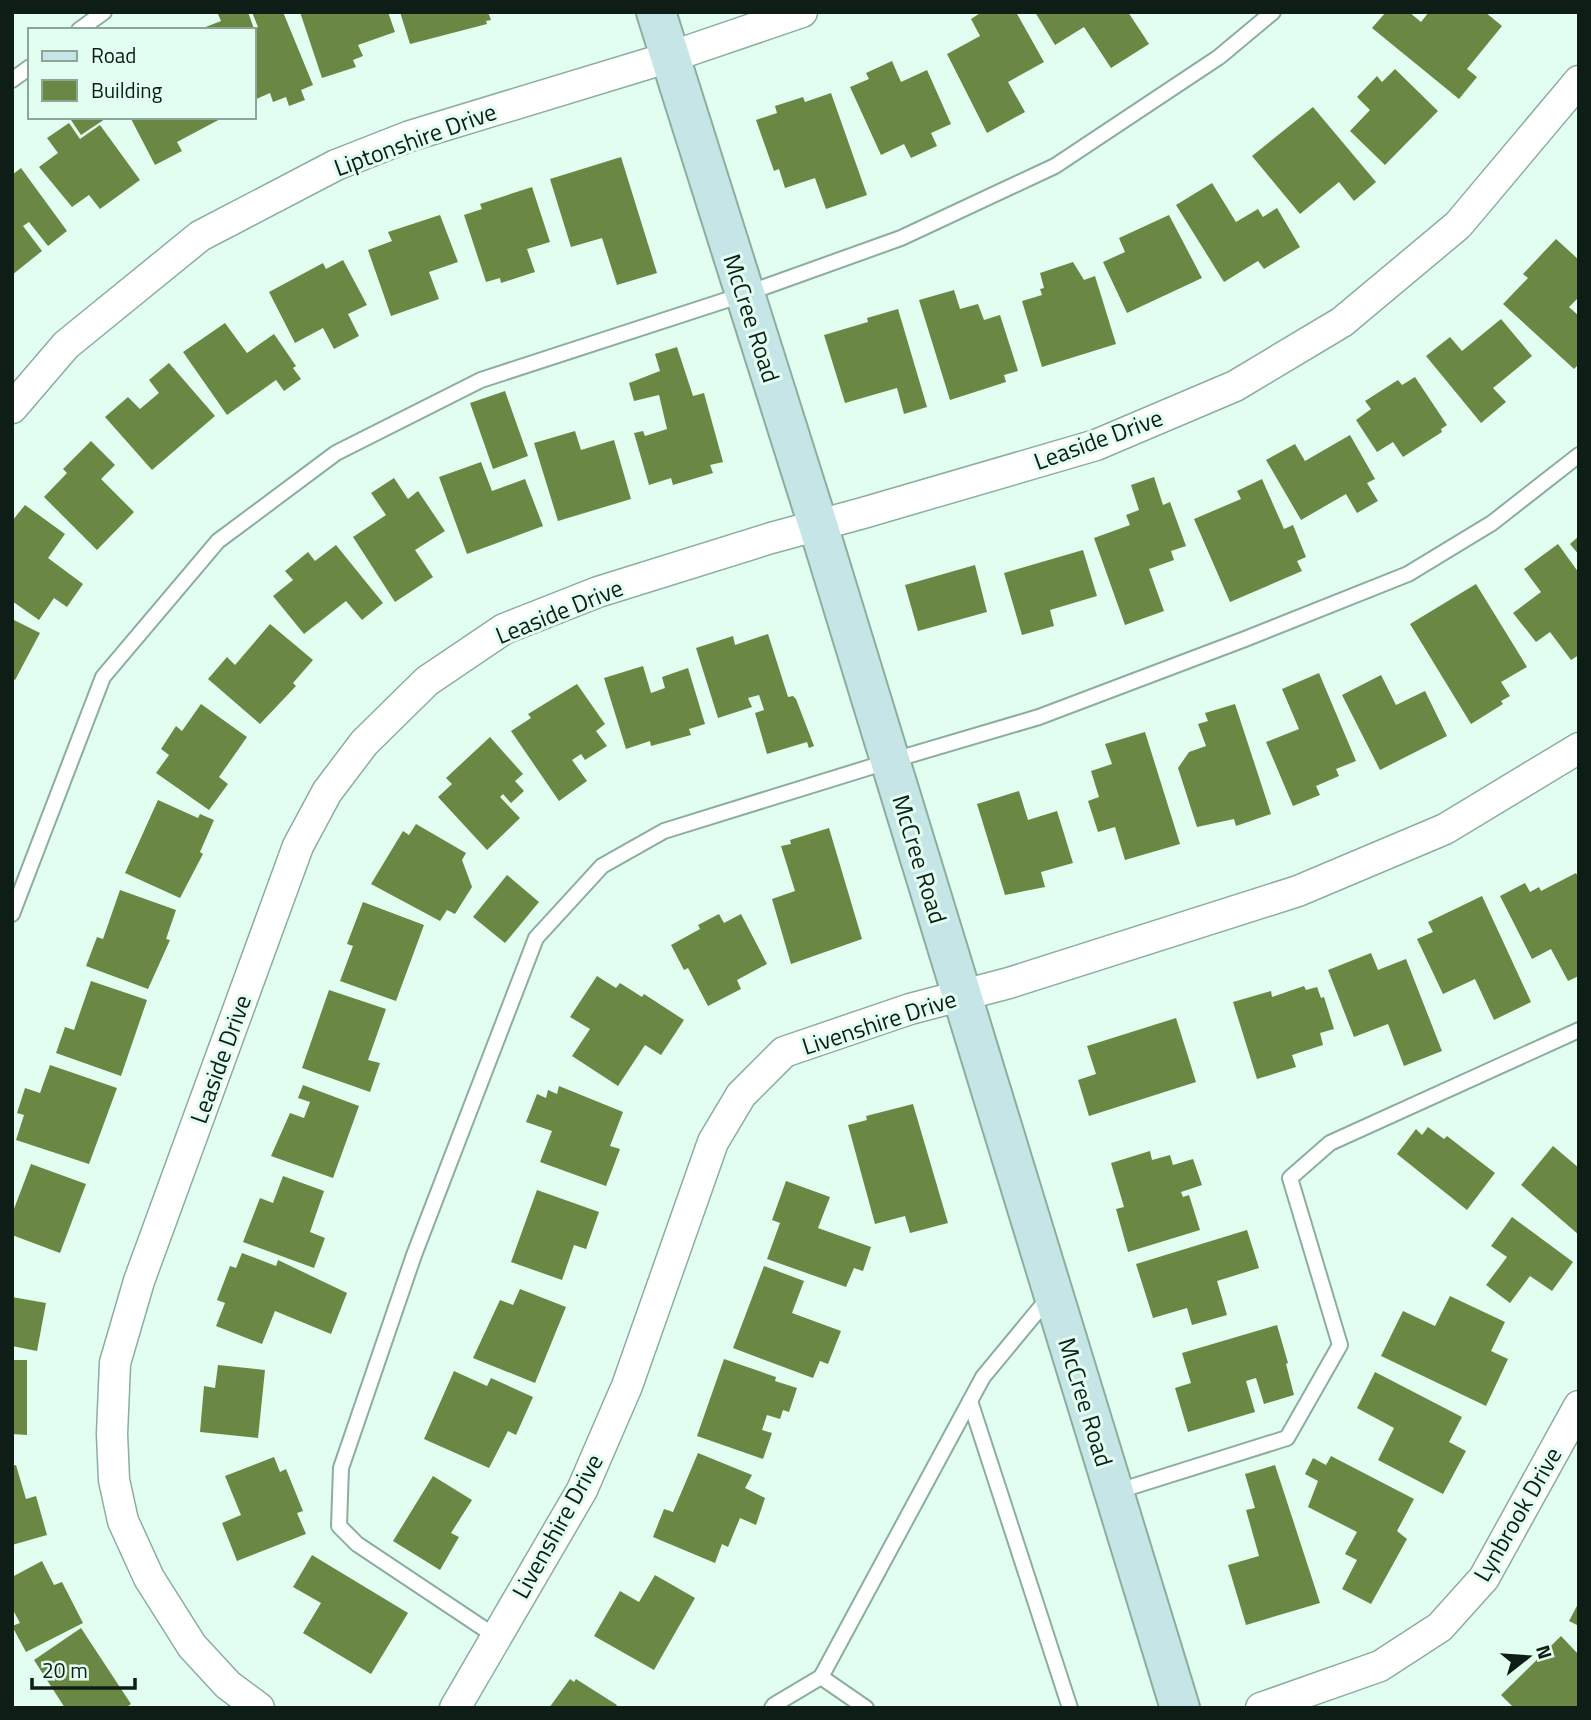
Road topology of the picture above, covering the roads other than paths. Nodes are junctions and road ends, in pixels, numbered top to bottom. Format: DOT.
graph roads {
  1 [pos="104,12"];
  2 [pos="656,12"];
  3 [pos="802,12"];
  4 [pos="1273,12"];
  5 [pos="82,28"];
  6 [pos="670,57"];
  7 [pos="28,68"];
  8 [pos="12,80"];
  9 [pos="1579,81"];
  10 [pos="744,294"];
  11 [pos="12,408"];
  12 [pos="1579,455"];
  13 [pos="818,525"];
  14 [pos="1579,748"];
  15 [pos="890,761"];
  16 [pos="12,914"];
  17 [pos="962,995"];
  18 [pos="1579,1030"];
  19 [pos="1053,1292"];
  20 [pos="970,1401"];
  21 [pos="1579,1406"];
  22 [pos="1114,1493"];
  23 [pos="495,1636"];
  24 [pos="821,1676"];
  25 [pos="260,1708"];
  26 [pos="455,1708"];
  27 [pos="772,1708"];
  28 [pos="866,1708"];
  29 [pos="1070,1708"];
  30 [pos="1180,1708"];
  31 [pos="1261,1708"];
  1 -- 5 [label="lane"];
  2 -- 6 [label="street, McCree Road"];
  3 -- 6 [label="street, Liptonshire Drive"];
  4 -- 10 [label="lane"];
  6 -- 10 [label="street, McCree Road"];
  6 -- 11 [label="street, Liptonshire Drive"];
  7 -- 8 [label="lane"];
  9 -- 13 [label="street, Leaside Drive"];
  10 -- 13 [label="street, McCree Road"];
  10 -- 16 [label="lane"];
  12 -- 15 [label="lane"];
  13 -- 15 [label="street, McCree Road"];
  13 -- 25 [label="street, Leaside Drive"];
  14 -- 17 [label="street, Livenshire Drive"];
  15 -- 17 [label="street, McCree Road"];
  15 -- 23 [label="lane"];
  17 -- 19 [label="street, McCree Road"];
  17 -- 23 [label="street, Livenshire Drive"];
  18 -- 22 [label="lane"];
  19 -- 20 [label="lane"];
  19 -- 22 [label="street, McCree Road"];
  20 -- 24 [label="lane"];
  20 -- 29 [label="lane"];
  21 -- 31 [label="street, Lynbrook Drive"];
  22 -- 30 [label="street, McCree Road"];
  23 -- 26 [label="street, Livenshire Drive"];
  24 -- 27 [label="lane"];
  24 -- 28 [label="lane"];
}
